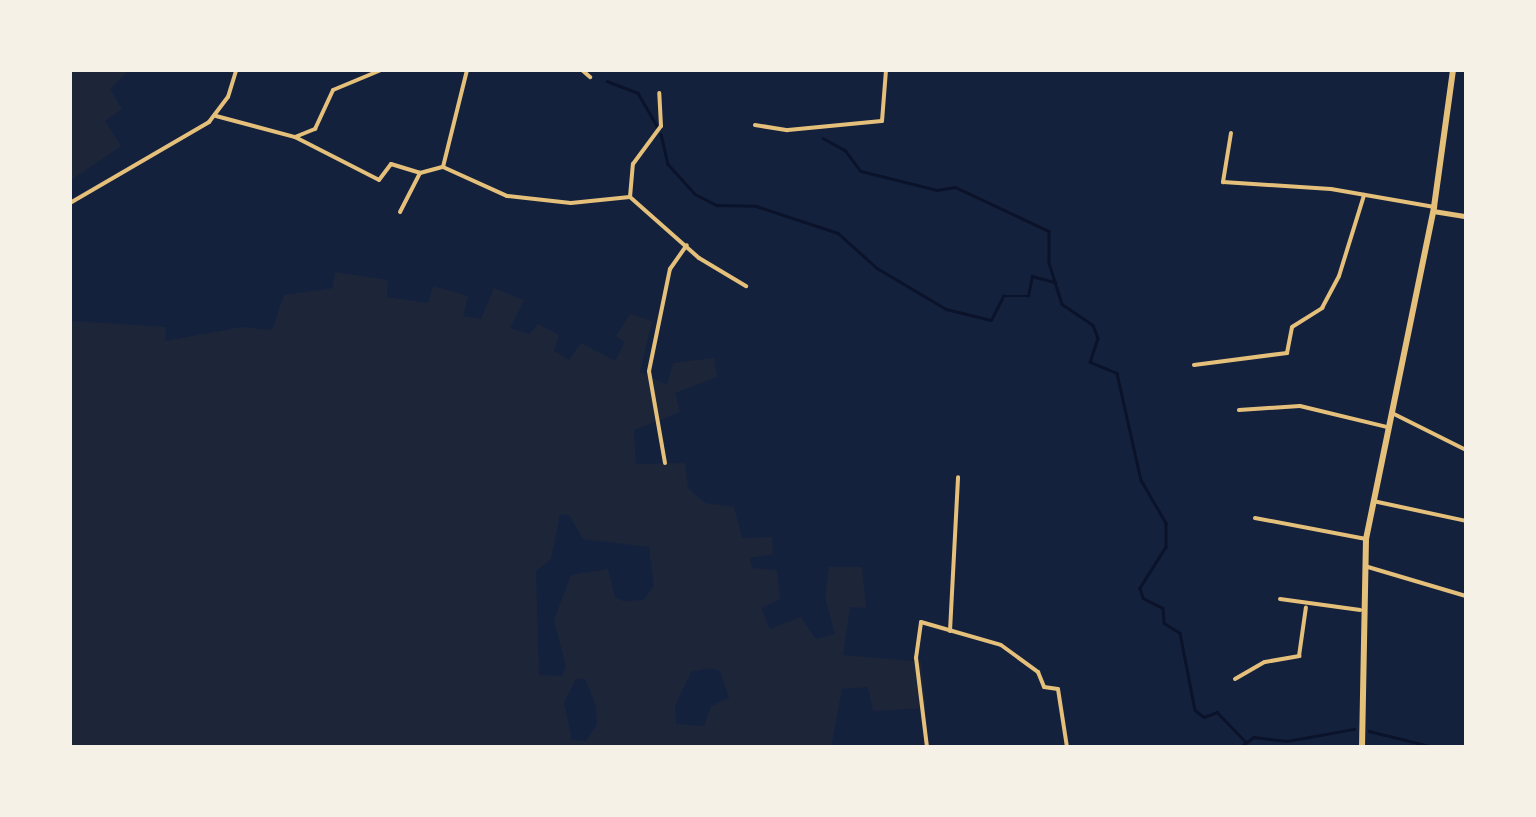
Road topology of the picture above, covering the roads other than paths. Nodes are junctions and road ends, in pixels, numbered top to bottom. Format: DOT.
graph roads {
  1 [pos="236,70"];
  2 [pos="381,70"];
  3 [pos="467,70"];
  4 [pos="582,70"];
  5 [pos="886,70"];
  6 [pos="1453,70"];
  7 [pos="590,77"];
  8 [pos="659,92"];
  9 [pos="216,116"];
  10 [pos="754,125"];
  11 [pos="1231,133"];
  12 [pos="294,137"];
  13 [pos="443,167"];
  14 [pos="420,173"];
  15 [pos="1364,195"];
  16 [pos="630,197"];
  17 [pos="70,203"];
  18 [pos="1433,209"];
  19 [pos="400,212"];
  20 [pos="1466,216"];
  21 [pos="686,245"];
  22 [pos="746,286"];
  23 [pos="1194,365"];
  24 [pos="1239,410"];
  25 [pos="1390,412"];
  26 [pos="1388,427"];
  27 [pos="1466,450"];
  28 [pos="665,463"];
  29 [pos="958,477"];
  30 [pos="1373,501"];
  31 [pos="1255,518"];
  32 [pos="1466,521"];
  33 [pos="1366,539"];
  34 [pos="1364,566"];
  35 [pos="1466,596"];
  36 [pos="1280,599"];
  37 [pos="1306,607"];
  38 [pos="1360,610"];
  39 [pos="950,631"];
  40 [pos="1235,678"];
  41 [pos="927,747"];
  42 [pos="1067,747"];
  43 [pos="1362,747"];
  1 -- 9 [label="street"];
  2 -- 12 [label="street"];
  3 -- 13 [label="street"];
  4 -- 7 [label="street"];
  5 -- 10 [label="street"];
  6 -- 18 [label="main road"];
  8 -- 16 [label="street"];
  9 -- 12 [label="street"];
  9 -- 17 [label="street"];
  11 -- 15 [label="street"];
  12 -- 14 [label="street"];
  13 -- 14 [label="street"];
  13 -- 16 [label="street"];
  14 -- 19 [label="street"];
  15 -- 18 [label="street"];
  15 -- 23 [label="street"];
  16 -- 21 [label="street"];
  18 -- 20 [label="street"];
  18 -- 25 [label="main road"];
  21 -- 22 [label="street"];
  21 -- 28 [label="street"];
  24 -- 26 [label="street"];
  25 -- 26 [label="main road"];
  25 -- 27 [label="street"];
  26 -- 30 [label="main road"];
  29 -- 39 [label="street"];
  30 -- 32 [label="street"];
  30 -- 33 [label="main road"];
  31 -- 33 [label="street"];
  33 -- 34 [label="main road"];
  34 -- 35 [label="street"];
  34 -- 38 [label="main road"];
  36 -- 37 [label="street"];
  37 -- 38 [label="street"];
  37 -- 40 [label="street"];
  38 -- 43 [label="main road"];
  39 -- 41 [label="street"];
  39 -- 42 [label="street"];
}
